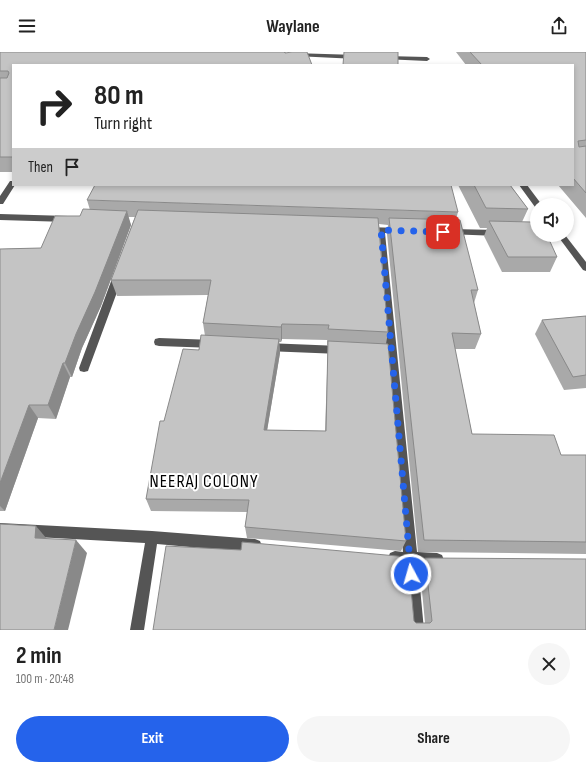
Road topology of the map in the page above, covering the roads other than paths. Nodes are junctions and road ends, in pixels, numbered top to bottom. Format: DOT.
graph roads {
  1 [pos="422,52"];
  2 [pos="363,57"];
  3 [pos="379,57"];
  4 [pos="427,59"];
  5 [pos="290,60"];
  6 [pos="430,64"];
  7 [pos="12,184"];
  8 [pos="524,186"];
  9 [pos="533,198"];
  10 [pos="0,202"];
  11 [pos="0,217"];
  12 [pos="75,219"];
  13 [pos="357,229"];
  14 [pos="381,230"];
  15 [pos="412,231"];
  16 [pos="443,232"];
  17 [pos="506,233"];
  18 [pos="566,242"];
  19 [pos="122,265"];
  20 [pos="586,267"];
  21 [pos="159,342"];
  22 [pos="221,344"];
  23 [pos="252,346"];
  24 [pos="353,351"];
  25 [pos="84,368"];
  26 [pos="0,529"];
  27 [pos="152,537"];
  28 [pos="269,547"];
  29 [pos="386,558"];
  30 [pos="409,560"];
  31 [pos="448,560"];
  32 [pos="137,630"];
  33 [pos="417,630"];
  1 -- 4 [label="street"];
  2 -- 5 [label="street"];
  3 -- 4 [label="street"];
  4 -- 6 [label="street"];
  7 -- 10 [label="street"];
  8 -- 9 [label="street"];
  11 -- 12 [label="street"];
  13 -- 14 [label="street"];
  14 -- 15 [label="street"];
  14 -- 30 [label="street"];
  16 -- 17 [label="street"];
  18 -- 20 [label="street"];
  19 -- 25 [label="street"];
  21 -- 22 [label="street"];
  23 -- 24 [label="street"];
  26 -- 27 [label="street"];
  27 -- 28 [label="street"];
  27 -- 32 [label="street"];
  29 -- 30 [label="street"];
  30 -- 31 [label="street"];
  30 -- 33 [label="street"];
}
